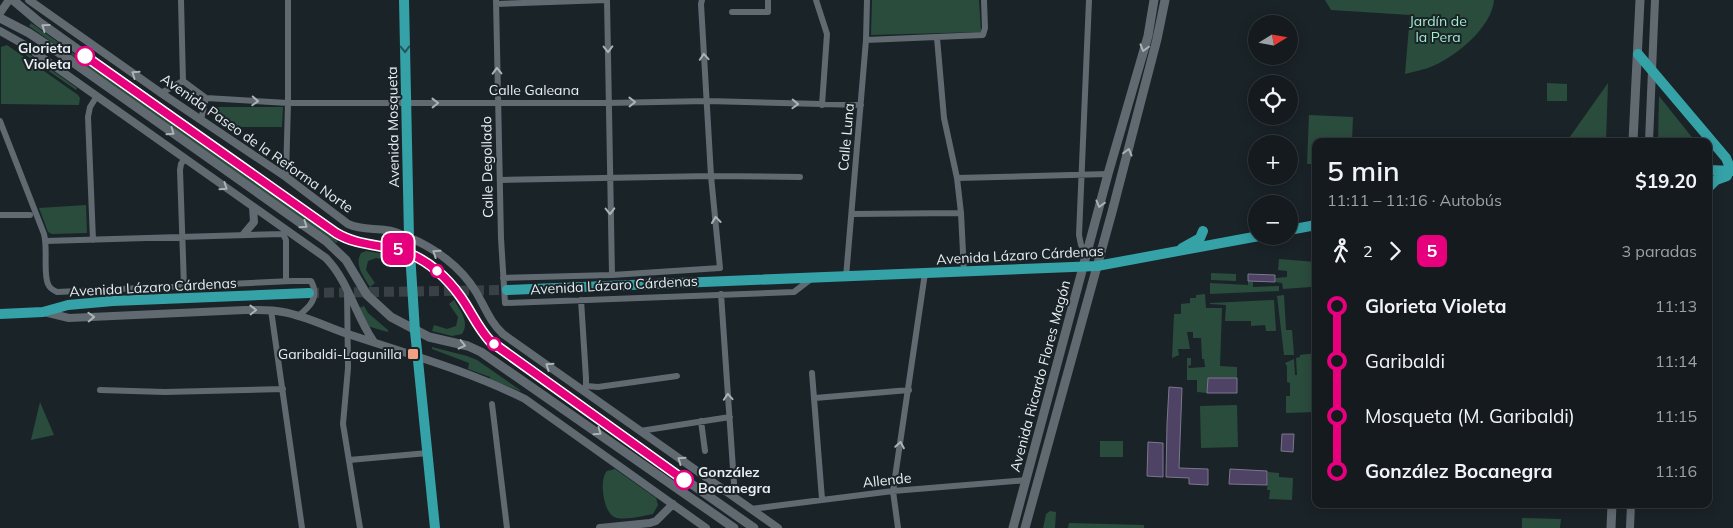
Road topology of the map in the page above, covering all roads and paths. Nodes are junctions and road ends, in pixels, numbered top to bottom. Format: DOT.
graph roads {
  1 [pos="9,0"];
  2 [pos="13,0"];
  3 [pos="30,0"];
  4 [pos="181,0"];
  5 [pos="288,0"];
  6 [pos="404,0"];
  7 [pos="606,0"];
  8 [pos="768,0"];
  9 [pos="816,0"];
  10 [pos="867,0"];
  11 [pos="984,0"];
  12 [pos="1089,0"];
  13 [pos="1154,0"];
  14 [pos="1165,0"];
  15 [pos="1640,0"];
  16 [pos="1655,0"];
  17 [pos="701,1"];
  18 [pos="496,2"];
  19 [pos="732,12"];
  20 [pos="0,13"];
  21 [pos="0,18"];
  22 [pos="0,31"];
  23 [pos="937,38"];
  24 [pos="866,40"];
  25 [pos="1638,54"];
  26 [pos="1652,71"];
  27 [pos="183,81"];
  28 [pos="161,93"];
  29 [pos="97,96"];
  30 [pos="206,98"];
  31 [pos="707,101"];
  32 [pos="498,102"];
  33 [pos="608,102"];
  34 [pos="288,103"];
  35 [pos="407,103"];
  36 [pos="822,105"];
  37 [pos="861,106"];
  38 [pos="201,120"];
  39 [pos="0,121"];
  40 [pos="1633,138"];
  41 [pos="1649,138"];
  42 [pos="1709,138"];
  43 [pos="1712,142"];
  44 [pos="185,158"];
  45 [pos="1712,170"];
  46 [pos="1731,171"];
  47 [pos="1108,174"];
  48 [pos="1080,175"];
  49 [pos="711,176"];
  50 [pos="286,177"];
  51 [pos="800,177"];
  52 [pos="957,178"];
  53 [pos="610,179"];
  54 [pos="501,180"];
  55 [pos="1712,185"];
  56 [pos="253,207"];
  57 [pos="961,213"];
  58 [pos="852,214"];
  59 [pos="0,215"];
  60 [pos="30,215"];
  61 [pos="1312,226"];
  62 [pos="1298,228"];
  63 [pos="1203,231"];
  64 [pos="284,232"];
  65 [pos="244,234"];
  66 [pos="182,236"];
  67 [pos="409,237"];
  68 [pos="1248,238"];
  69 [pos="93,240"];
  70 [pos="46,242"];
  71 [pos="1087,253"];
  72 [pos="1172,253"];
  73 [pos="410,254"];
  74 [pos="1097,266"];
  75 [pos="1084,267"];
  76 [pos="964,272"];
  77 [pos="925,273"];
  78 [pos="612,274"];
  79 [pos="846,277"];
  80 [pos="503,278"];
  81 [pos="811,279"];
  82 [pos="286,281"];
  83 [pos="184,286"];
  84 [pos="347,290"];
  85 [pos="507,290"];
  86 [pos="308,293"];
  87 [pos="721,294"];
  88 [pos="581,300"];
  89 [pos="505,303"];
  90 [pos="271,310"];
  91 [pos="43,312"];
  92 [pos="0,314"];
  93 [pos="298,316"];
  94 [pos="415,331"];
  95 [pos="347,334"];
  96 [pos="374,342"];
  97 [pos="418,356"];
  98 [pos="812,373"];
  99 [pos="676,376"];
  100 [pos="584,388"];
  101 [pos="100,390"];
  102 [pos="283,390"];
  103 [pos="909,390"];
  104 [pos="815,398"];
  105 [pos="492,404"];
  106 [pos="730,417"];
  107 [pos="701,421"];
  108 [pos="640,431"];
  109 [pos="705,450"];
  110 [pos="428,453"];
  111 [pos="349,460"];
  112 [pos="1027,480"];
  113 [pos="893,491"];
  114 [pos="735,498"];
  115 [pos="822,499"];
  116 [pos="673,504"];
  117 [pos="1612,508"];
  118 [pos="1631,508"];
  119 [pos="751,509"];
  120 [pos="302,528"];
  121 [pos="360,528"];
  122 [pos="436,528"];
  123 [pos="507,528"];
  124 [pos="600,528"];
  125 [pos="604,528"];
  126 [pos="706,528"];
  127 [pos="734,528"];
  128 [pos="754,528"];
  129 [pos="778,528"];
  130 [pos="898,528"];
  131 [pos="1013,528"];
  132 [pos="1025,528"];
  133 [pos="1611,528"];
  134 [pos="1630,528"];
  1 -- 20 [label="street"];
  73 -- 2 [label="main road, Avenida Paseo de la Reforma Norte, one-way"];
  28 -- 3 [label="street, Avenida Paseo de la Reforma Norte, one-way"];
  4 -- 27 [label="street"];
  5 -- 34 [label="street"];
  6 -- 35 [label="main road, Avenida Mosqueta, one-way"];
  7 -- 18 [label="street"];
  7 -- 33 [label="street, one-way"];
  8 -- 19 [label="street"];
  9 -- 36 [label="street"];
  10 -- 24 [label="street, Calle Luna"];
  11 -- 23 [label="street"];
  12 -- 48 [label="street"];
  13 -- 47 [label="main road, Avenida Ricardo Flores Magón, one-way"];
  74 -- 14 [label="main road, Avenida Ricardo Flores Magón, one-way"];
  15 -- 25 [label="main road"];
  16 -- 26 [label="street"];
  31 -- 17 [label="street, one-way"];
  32 -- 18 [label="street, Calle Degollado, one-way"];
  21 -- 94 [label="main road, one-way"];
  22 -- 29 [label="street"];
  23 -- 24 [label="street"];
  23 -- 52 [label="street"];
  24 -- 37 [label="street, Calle Luna"];
  25 -- 26 [label="main road"];
  25 -- 40 [label="main road"];
  26 -- 41 [label="street"];
  26 -- 42 [label="main road"];
  27 -- 28 [label="street"];
  27 -- 30 [label="street"];
  28 -- 38 [label="street, Avenida Paseo de la Reforma Norte"];
  29 -- 44 [label="street"];
  29 -- 69 [label="street"];
  30 -- 34 [label="street, Calle Galeana, one-way"];
  30 -- 38 [label="street"];
  33 -- 31 [label="street, Calle Galeana, one-way"];
  31 -- 36 [label="street, Calle Galeana, one-way"];
  31 -- 49 [label="street"];
  32 -- 33 [label="street, Calle Galeana"];
  35 -- 32 [label="street, Calle Galeana, one-way"];
  32 -- 54 [label="street, Calle Degollado"];
  33 -- 53 [label="street"];
  34 -- 35 [label="street, Calle Galeana"];
  34 -- 50 [label="street"];
  35 -- 67 [label="main road, Avenida Mosqueta"];
  36 -- 37 [label="street, Calle Galeana"];
  37 -- 58 [label="street, Calle Luna"];
  38 -- 50 [label="street, Avenida Paseo de la Reforma Norte"];
  39 -- 70 [label="street"];
  43 -- 46 [label="main road"];
  44 -- 56 [label="street, one-way"];
  44 -- 66 [label="street"];
  45 -- 46 [label="main road"];
  46 -- 55 [label="main road"];
  47 -- 48 [label="street"];
  47 -- 71 [label="main road, Avenida Ricardo Flores Magón, one-way"];
  48 -- 52 [label="street"];
  48 -- 71 [label="street"];
  49 -- 51 [label="street"];
  49 -- 53 [label="street"];
  78 -- 49 [label="street, one-way"];
  50 -- 67 [label="street, Avenida Paseo de la Reforma Norte"];
  52 -- 57 [label="street"];
  53 -- 54 [label="street"];
  53 -- 78 [label="street, one-way"];
  54 -- 80 [label="street, Calle Degollado"];
  56 -- 64 [label="street"];
  56 -- 65 [label="street"];
  57 -- 58 [label="street"];
  57 -- 76 [label="street"];
  58 -- 79 [label="street, Calle Luna"];
  59 -- 60 [label="street"];
  61 -- 62 [label="main road"];
  63 -- 72 [label="main road"];
  64 -- 65 [label="street"];
  64 -- 82 [label="street"];
  64 -- 84 [label="street"];
  65 -- 66 [label="street"];
  66 -- 69 [label="street"];
  66 -- 83 [label="street"];
  67 -- 73 [label="main road, Avenida Mosqueta"];
  100 -- 67 [label="street, Avenida Paseo de la Reforma Norte, one-way"];
  68 -- 72 [label="main road, Avenida Lázaro Cárdenas"];
  69 -- 70 [label="street"];
  70 -- 83 [label="street"];
  71 -- 75 [label="main road, Avenida Ricardo Flores Magón"];
  72 -- 74 [label="main road, Avenida Lázaro Cárdenas"];
  73 -- 94 [label="main road, Avenida Mosqueta"];
  73 -- 128 [label="main road, Avenida Paseo de la Reforma Norte"];
  74 -- 75 [label="main road, Avenida Lázaro Cárdenas"];
  74 -- 132 [label="main road, Avenida Ricardo Flores Magón"];
  75 -- 76 [label="main road, Avenida Lázaro Cárdenas"];
  75 -- 112 [label="main road, Avenida Ricardo Flores Magón"];
  76 -- 77 [label="main road, Avenida Lázaro Cárdenas"];
  77 -- 79 [label="main road, Avenida Lázaro Cárdenas"];
  77 -- 103 [label="street"];
  78 -- 80 [label="street"];
  79 -- 81 [label="main road, Avenida Lázaro Cárdenas"];
  80 -- 89 [label="street, Calle Degollado"];
  81 -- 85 [label="main road, Avenida Lázaro Cárdenas"];
  81 -- 87 [label="street, Avenida Lázaro Cárdenas"];
  82 -- 83 [label="street"];
  82 -- 93 [label="street"];
  84 -- 95 [label="street"];
  84 -- 96 [label="street"];
  86 -- 91 [label="main road, Avenida Lázaro Cárdenas"];
  87 -- 88 [label="street, Avenida Lázaro Cárdenas"];
  106 -- 87 [label="street, one-way"];
  88 -- 89 [label="street, Avenida Lázaro Cárdenas"];
  88 -- 100 [label="street"];
  91 -- 90 [label="street, one-way"];
  90 -- 93 [label="street"];
  90 -- 102 [label="street"];
  91 -- 92 [label="main road, Avenida Lázaro Cárdenas"];
  93 -- 95 [label="street"];
  94 -- 97 [label="main road, Avenida Mosqueta"];
  94 -- 127 [label="main road, one-way"];
  95 -- 96 [label="street"];
  95 -- 111 [label="street"];
  96 -- 97 [label="street"];
  97 -- 110 [label="main road, Avenida Mosqueta"];
  97 -- 116 [label="street"];
  98 -- 104 [label="street"];
  99 -- 100 [label="street"];
  100 -- 108 [label="street, Avenida Paseo de la Reforma Norte"];
  101 -- 102 [label="street"];
  102 -- 120 [label="street"];
  103 -- 104 [label="street"];
  113 -- 103 [label="street, one-way"];
  104 -- 115 [label="street"];
  105 -- 123 [label="street"];
  106 -- 107 [label="street"];
  106 -- 114 [label="street"];
  107 -- 108 [label="street"];
  107 -- 109 [label="street"];
  114 -- 108 [label="street, Avenida Paseo de la Reforma Norte, one-way"];
  110 -- 111 [label="street"];
  110 -- 122 [label="main road, Avenida Mosqueta"];
  111 -- 121 [label="street"];
  112 -- 113 [label="street, Allende"];
  112 -- 131 [label="main road, Avenida Ricardo Flores Magón"];
  113 -- 115 [label="street, Allende"];
  113 -- 130 [label="street"];
  114 -- 119 [label="street, Avenida Paseo de la Reforma Norte"];
  115 -- 119 [label="street, Allende"];
  116 -- 125 [label="street"];
  116 -- 126 [label="street"];
  117 -- 133 [label="main road"];
  118 -- 134 [label="street"];
  119 -- 129 [label="street, Avenida Paseo de la Reforma Norte"];
  124 -- 125 [label="street"];
}
